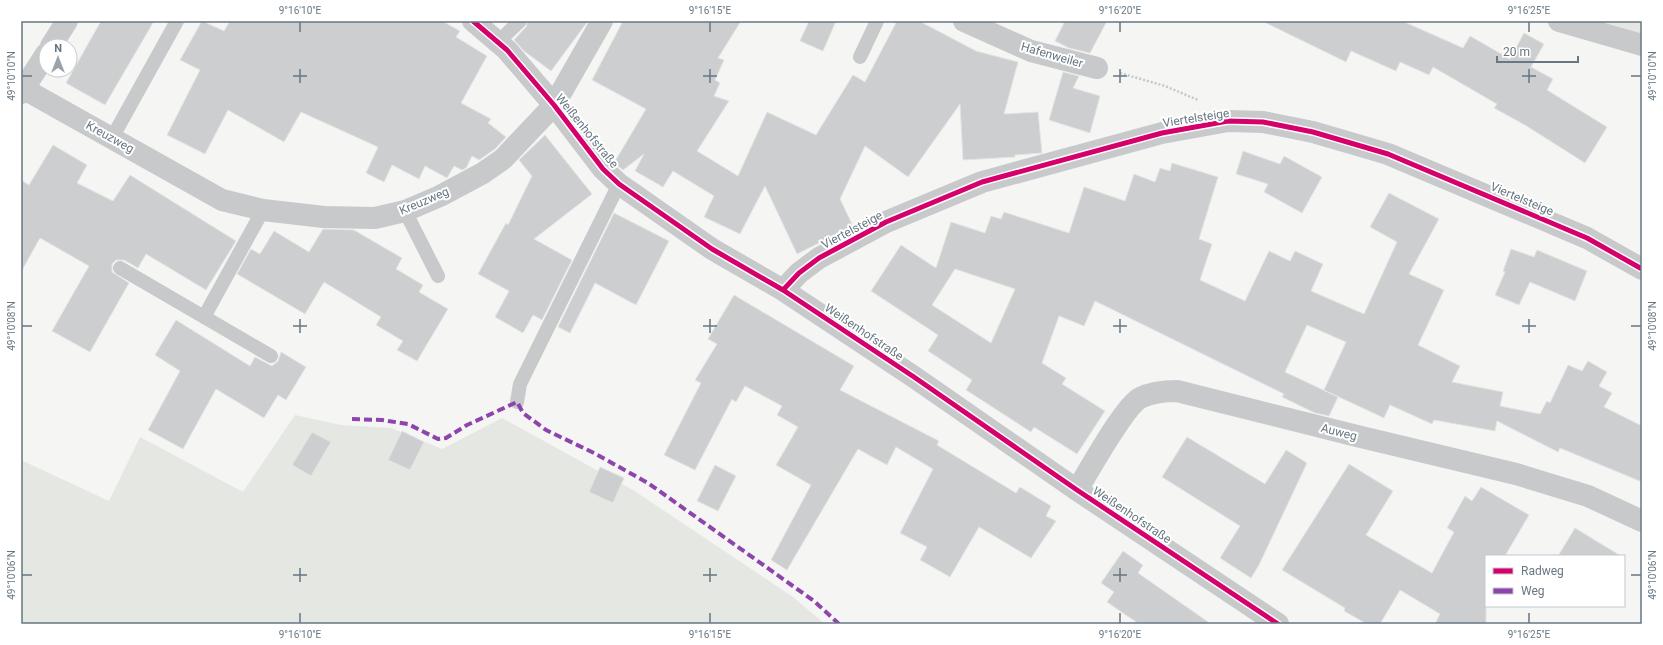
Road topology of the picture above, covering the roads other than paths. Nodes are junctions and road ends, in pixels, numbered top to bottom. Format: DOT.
graph roads {
  1 [pos="67,21"];
  2 [pos="176,21"];
  3 [pos="473,21"];
  4 [pos="520,21"];
  5 [pos="602,21"];
  6 [pos="877,21"];
  7 [pos="964,21"];
  8 [pos="1559,21"];
  9 [pos="56,38"];
  10 [pos="499,41"];
  11 [pos="1642,46"];
  12 [pos="860,57"];
  13 [pos="38,66"];
  14 [pos="1097,68"];
  15 [pos="22,91"];
  16 [pos="554,105"];
  17 [pos="112,138"];
  18 [pos="619,184"];
  19 [pos="264,210"];
  20 [pos="404,211"];
  21 [pos="120,268"];
  22 [pos="1642,270"];
  23 [pos="438,276"];
  24 [pos="783,290"];
  25 [pos="204,317"];
  26 [pos="271,356"];
  27 [pos="517,402"];
  28 [pos="1077,490"];
  29 [pos="1642,521"];
  30 [pos="1278,624"];
  1 -- 9 [label="street"];
  2 -- 17 [label="lane"];
  3 -- 10 [label="street, Weißenhofstraße"];
  4 -- 10 [label="lane"];
  5 -- 16 [label="street"];
  6 -- 12 [label="lane"];
  7 -- 14 [label="street, Hafenweiler"];
  8 -- 11 [label="street"];
  10 -- 16 [label="street, Weißenhofstraße"];
  13 -- 15 [label="street"];
  15 -- 17 [label="street, Kreuzweg"];
  16 -- 18 [label="street, Weißenhofstraße"];
  16 -- 20 [label="street, Kreuzweg"];
  17 -- 19 [label="street, Kreuzweg"];
  18 -- 24 [label="street, Weißenhofstraße"];
  18 -- 27 [label="lane"];
  19 -- 20 [label="street, Kreuzweg"];
  19 -- 25 [label="lane"];
  20 -- 23 [label="lane"];
  21 -- 25 [label="lane"];
  22 -- 24 [label="street, Viertelsteige"];
  24 -- 28 [label="street, Weißenhofstraße"];
  25 -- 26 [label="lane"];
  28 -- 29 [label="street, Auweg"];
  28 -- 30 [label="street, Weißenhofstraße"];
}
